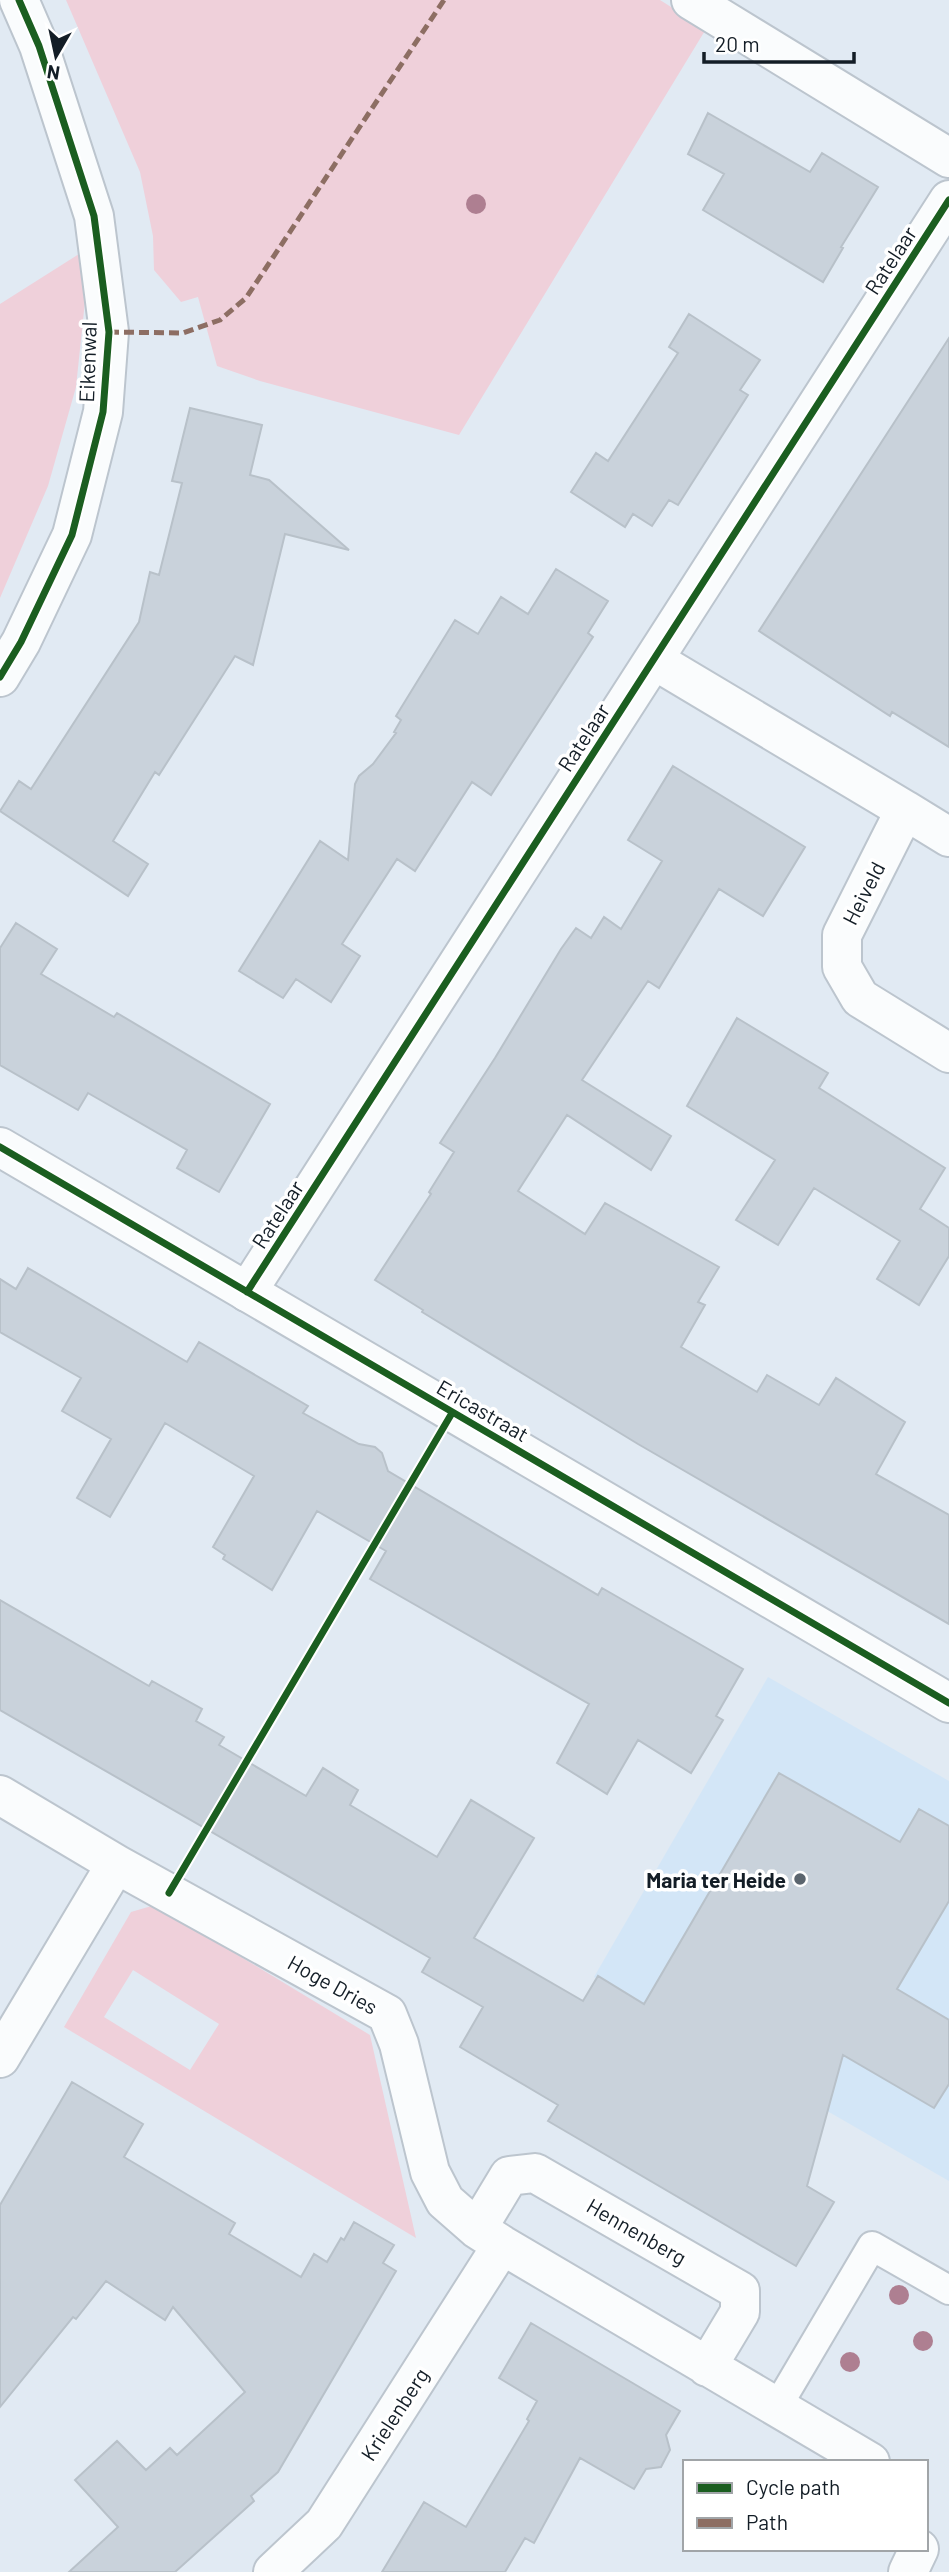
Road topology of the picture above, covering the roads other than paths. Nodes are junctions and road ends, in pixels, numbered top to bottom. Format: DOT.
graph roads {
  1 [pos="19,0"];
  2 [pos="691,0"];
  3 [pos="949,158"];
  4 [pos="949,200"];
  5 [pos="654,660"];
  6 [pos="0,677"];
  7 [pos="905,810"];
  8 [pos="949,837"];
  9 [pos="949,1053"];
  10 [pos="0,1147"];
  11 [pos="247,1292"];
  12 [pos="949,1703"];
  13 [pos="0,1796"];
  14 [pos="116,1864"];
  15 [pos="0,2058"];
  16 [pos="489,2237"];
  17 [pos="949,2290"];
  18 [pos="707,2367"];
  19 [pos="777,2407"];
  20 [pos="867,2460"];
  21 [pos="918,2551"];
  22 [pos="273,2572"];
  23 [pos="908,2572"];
  1 -- 6 [label="street, Eikenwal"];
  2 -- 3 [label="street"];
  4 -- 5 [label="street, Ratelaar"];
  5 -- 7 [label="street"];
  5 -- 11 [label="street, Ratelaar"];
  7 -- 8 [label="street"];
  7 -- 9 [label="street, Heiveld"];
  10 -- 11 [label="street, Ericastraat"];
  11 -- 12 [label="street, Ericastraat"];
  13 -- 14 [label="street, Hoge Dries"];
  14 -- 15 [label="street"];
  14 -- 16 [label="street, Hoge Dries"];
  16 -- 18 [label="street"];
  16 -- 18 [label="street, Hennenberg"];
  16 -- 22 [label="street, Krielenberg"];
  17 -- 19 [label="lane"];
  18 -- 19 [label="street"];
  19 -- 20 [label="street"];
  21 -- 23 [label="street"];
}
